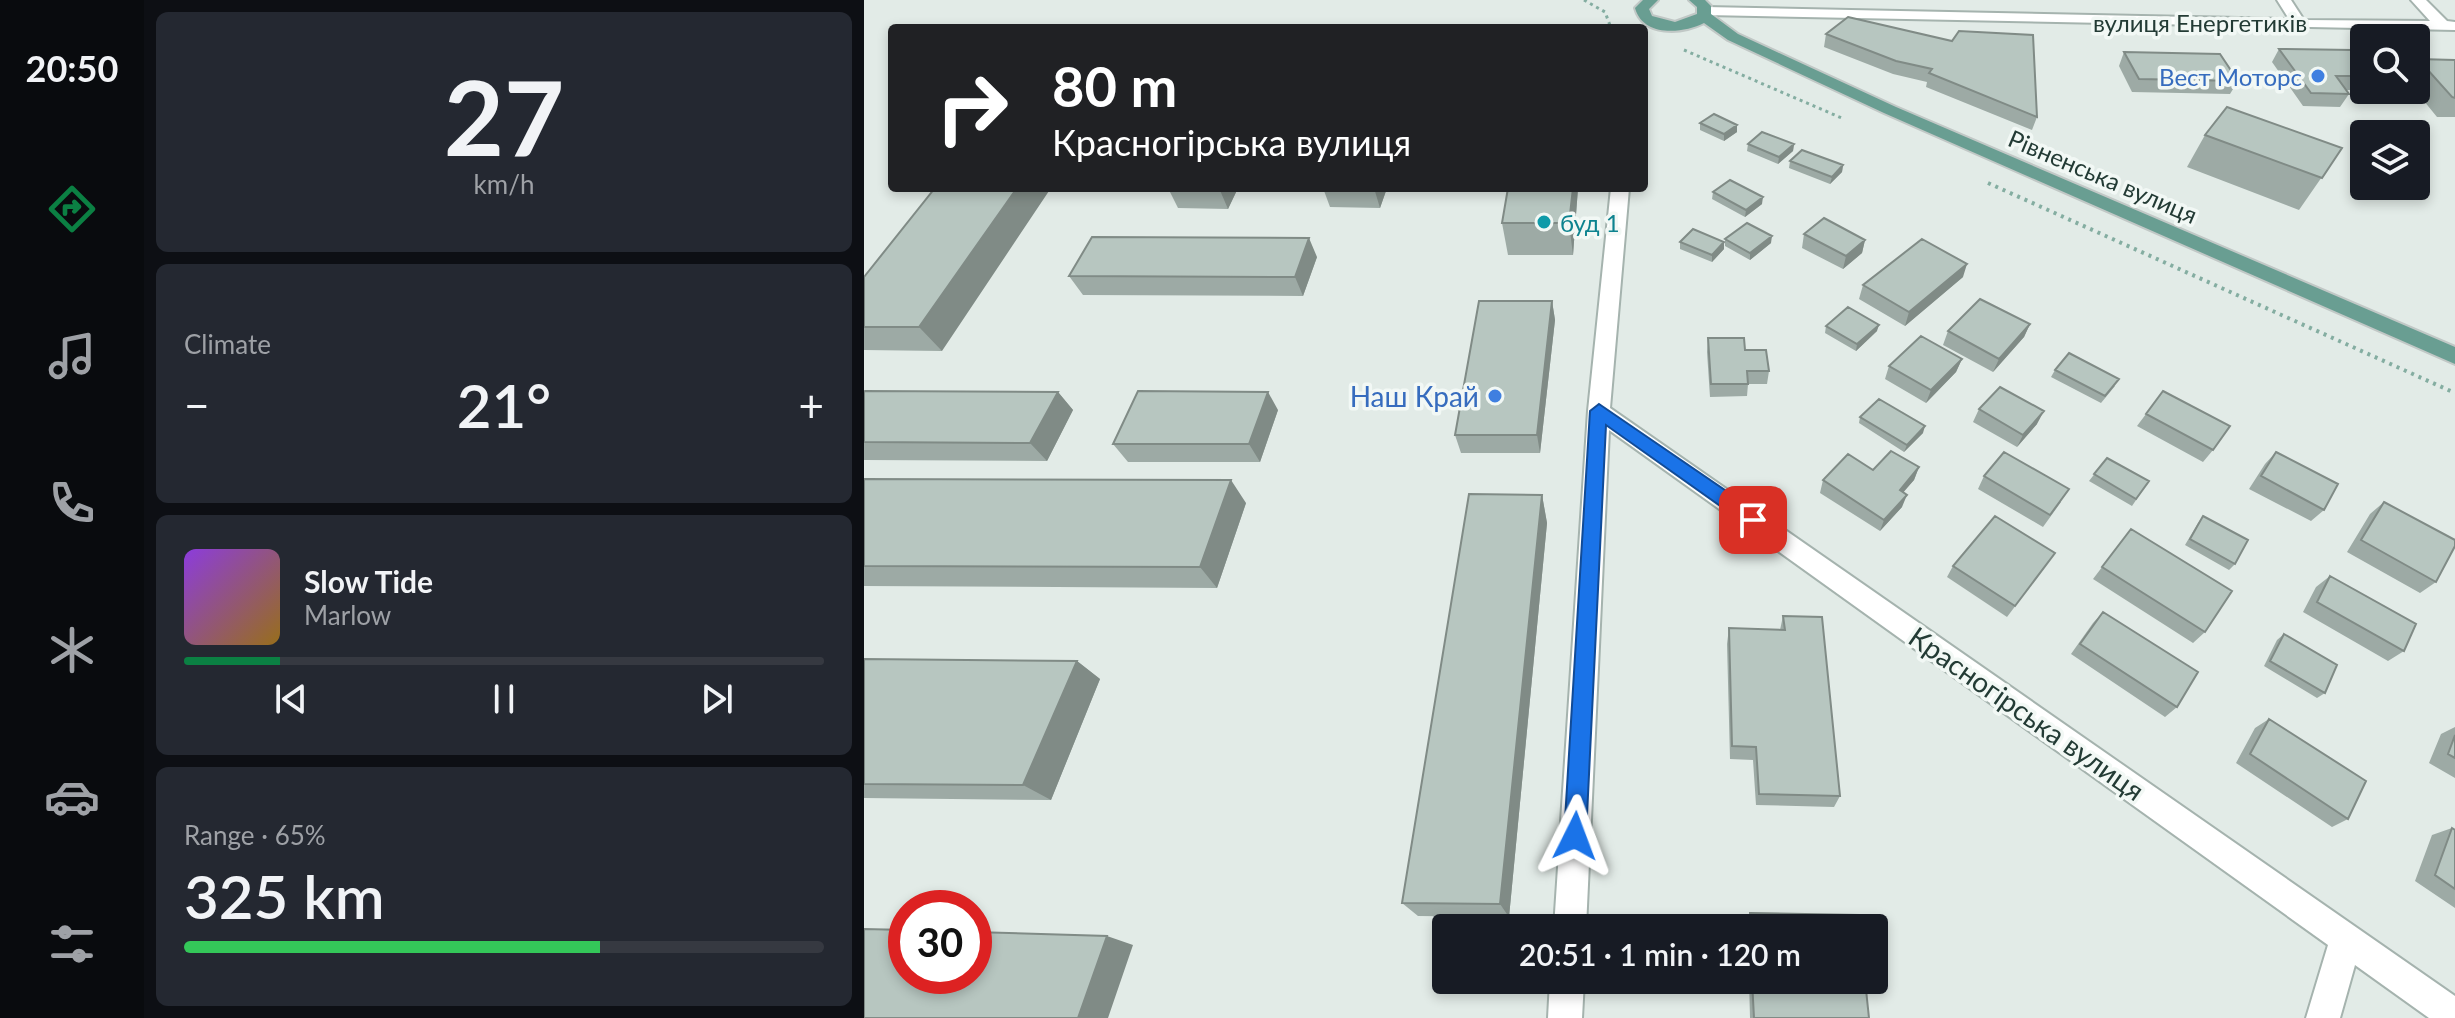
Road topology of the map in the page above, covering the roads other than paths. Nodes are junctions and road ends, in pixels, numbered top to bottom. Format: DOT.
graph roads {
  1 [pos="2284,0"];
  2 [pos="2418,0"];
  3 [pos="1642,3"];
  4 [pos="1702,9"];
  5 [pos="2298,22"];
  6 [pos="1648,24"];
  7 [pos="1648,25"];
  8 [pos="1681,26"];
  9 [pos="2449,26"];
  10 [pos="1733,37"];
  11 [pos="1620,192"];
  12 [pos="2455,356"];
  13 [pos="1599,411"];
  14 [pos="1571,914"];
  15 [pos="2346,938"];
  16 [pos="1566,994"];
  17 [pos="2455,1016"];
  18 [pos="1565,1018"];
  19 [pos="2323,1018"];
  1 -- 5 [label="street"];
  2 -- 9 [label="street"];
  3 -- 6 [label="main road"];
  4 -- 5 [label="street, вулиця Енергетиків"];
  4 -- 8 [label="main road"];
  4 -- 10 [label="main road"];
  5 -- 9 [label="street, вулиця Енергетиків"];
  7 -- 8 [label="main road"];
  8 -- 10 [label="main road"];
  10 -- 12 [label="main road, Рівненська вулиця"];
  11 -- 13 [label="street"];
  13 -- 14 [label="street"];
  13 -- 15 [label="street, Красногірська вулиця"];
  15 -- 17 [label="street, Красногірська вулиця"];
  15 -- 19 [label="street"];
  16 -- 18 [label="street"];
}
